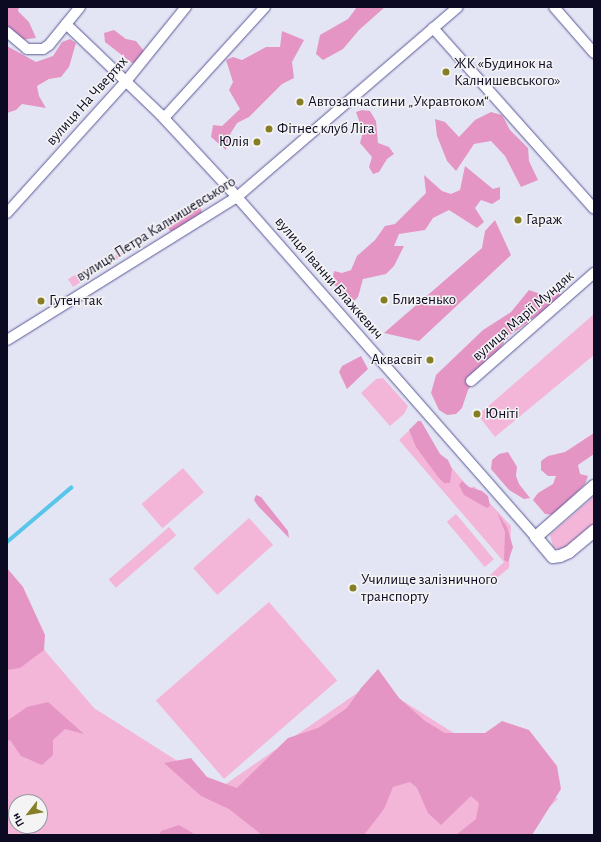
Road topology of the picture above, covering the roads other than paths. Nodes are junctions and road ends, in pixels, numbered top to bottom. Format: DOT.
graph roads {
  1 [pos="80,7"];
  2 [pos="186,7"];
  3 [pos="265,7"];
  4 [pos="458,7"];
  5 [pos="554,7"];
  6 [pos="66,24"];
  7 [pos="433,28"];
  8 [pos="7,32"];
  9 [pos="594,54"];
  10 [pos="126,80"];
  11 [pos="164,118"];
  12 [pos="237,197"];
  13 [pos="594,209"];
  14 [pos="7,213"];
  15 [pos="594,274"];
  16 [pos="7,340"];
  17 [pos="471,381"];
  18 [pos="594,486"];
  19 [pos="594,531"];
  20 [pos="536,537"];
  1 -- 6 [label="street"];
  2 -- 10 [label="street, вулиця На Чвертях"];
  3 -- 11 [label="street"];
  4 -- 7 [label="street, вулиця Петра Калнишевського"];
  5 -- 9 [label="street"];
  6 -- 8 [label="street"];
  6 -- 10 [label="street, вулиця Іванни Блажкевич"];
  7 -- 12 [label="street, вулиця Петра Калнишевського"];
  7 -- 13 [label="street"];
  10 -- 11 [label="street, вулиця Іванни Блажкевич"];
  10 -- 14 [label="street, вулиця На Чвертях"];
  11 -- 12 [label="street, вулиця Іванни Блажкевич"];
  12 -- 16 [label="street, вулиця Петра Калнишевського"];
  12 -- 20 [label="street, вулиця Іванни Блажкевич"];
  15 -- 17 [label="street, вулиця Марії Мундяк"];
  18 -- 20 [label="street"];
  19 -- 20 [label="street, вулиця Іванни Блажкевич"];
}
